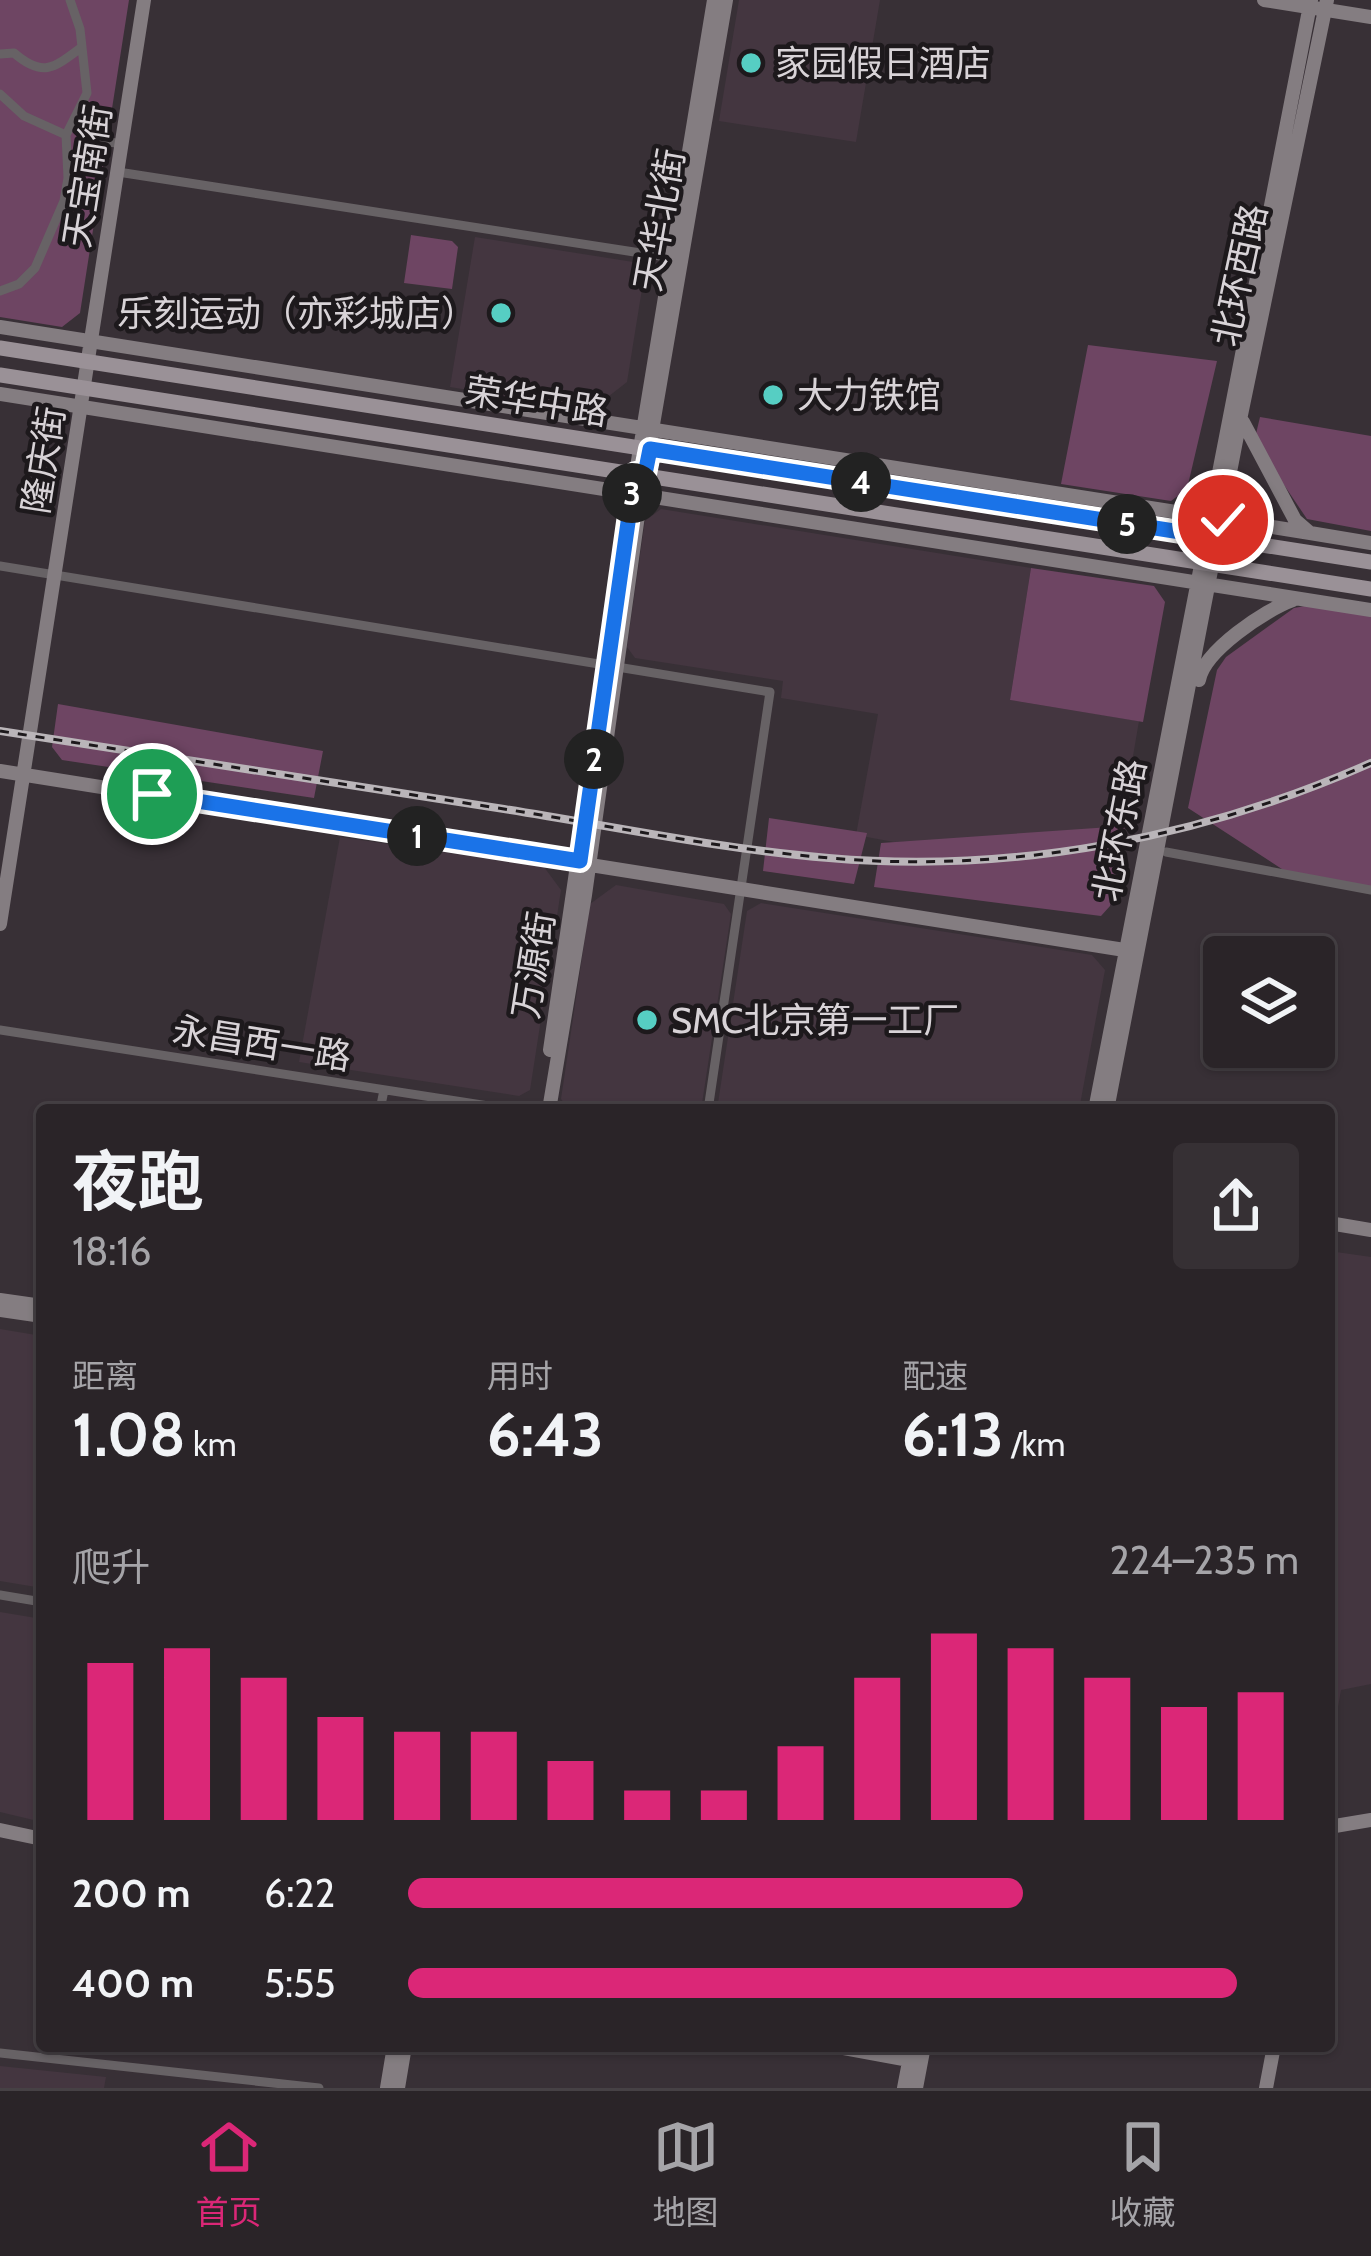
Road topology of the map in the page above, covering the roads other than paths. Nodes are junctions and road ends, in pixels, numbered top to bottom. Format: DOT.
graph roads {
  1 [pos="70,0"];
  2 [pos="144,0"];
  3 [pos="714,0"];
  4 [pos="725,0"];
  5 [pos="1264,0"];
  6 [pos="1318,4"];
  7 [pos="1371,17"];
  8 [pos="82,47"];
  9 [pos="0,54"];
  10 [pos="0,94"];
  11 [pos="87,96"];
  12 [pos="66,135"];
  13 [pos="91,139"];
  14 [pos="122,144"];
  15 [pos="118,172"];
  16 [pos="68,178"];
  17 [pos="674,258"];
  18 [pos="0,291"];
  19 [pos="0,327"];
  20 [pos="92,341"];
  21 [pos="0,348"];
  22 [pos="213,360"];
  23 [pos="89,362"];
  24 [pos="0,375"];
  25 [pos="250,387"];
  26 [pos="84,389"];
  27 [pos="0,394"];
  28 [pos="82,407"];
  29 [pos="1241,415"];
  30 [pos="649,428"];
  31 [pos="766,447"];
  32 [pos="645,448"];
  33 [pos="475,449"];
  34 [pos="505,472"];
  35 [pos="640,474"];
  36 [pos="808,474"];
  37 [pos="637,493"];
  38 [pos="1216,519"];
  39 [pos="1310,532"];
  40 [pos="1026,537"];
  41 [pos="1213,537"];
  42 [pos="1371,543"];
  43 [pos="1059,560"];
  44 [pos="1208,562"];
  45 [pos="1371,562"];
  46 [pos="0,566"];
  47 [pos="55,575"];
  48 [pos="1204,582"];
  49 [pos="1371,589"];
  50 [pos="1298,598"];
  51 [pos="1371,610"];
  52 [pos="612,664"];
  53 [pos="0,771"];
  54 [pos="23,775"];
  55 [pos="1166,851"];
  56 [pos="585,862"];
  57 [pos="1154,866"];
  58 [pos="742,888"];
  59 [pos="1371,890"];
  60 [pos="0,924"];
  61 [pos="1131,951"];
  62 [pos="0,1030"];
  63 [pos="384,1090"];
  64 [pos="381,1104"];
  65 [pos="476,1104"];
  66 [pos="546,1104"];
  67 [pos="709,1104"];
  68 [pos="1096,1104"];
  69 [pos="1108,1104"];
  70 [pos="1335,1224"];
  71 [pos="1371,1230"];
  72 [pos="0,1300"];
  73 [pos="36,1305"];
  74 [pos="0,1310"];
  75 [pos="36,1315"];
  76 [pos="0,1595"];
  77 [pos="36,1601"];
  78 [pos="1371,1820"];
  79 [pos="1335,1826"];
  80 [pos="0,1830"];
  81 [pos="36,1838"];
  82 [pos="393,2052"];
  83 [pos="404,2052"];
  84 [pos="923,2052"];
  85 [pos="1273,2052"];
  86 [pos="0,2053"];
  87 [pos="910,2053"];
  88 [pos="319,2088"];
  89 [pos="388,2088"];
  90 [pos="398,2088"];
  91 [pos="904,2088"];
  92 [pos="916,2088"];
  93 [pos="1266,2088"];
  1 -- 8 [label="street"];
  2 -- 14 [label="street, 天宝南街"];
  3 -- 17 [label="street, 天华北街"];
  4 -- 30 [label="street, 天华北街"];
  5 -- 6 [label="street"];
  6 -- 7 [label="street"];
  6 -- 29 [label="street, 北环西路"];
  6 -- 38 [label="street, 北环西路"];
  8 -- 9 [label="street"];
  8 -- 11 [label="street"];
  10 -- 12 [label="street"];
  11 -- 12 [label="street"];
  11 -- 13 [label="street"];
  12 -- 16 [label="street"];
  13 -- 14 [label="street"];
  13 -- 16 [label="street"];
  14 -- 15 [label="street, 天宝南街"];
  15 -- 17 [label="street"];
  15 -- 20 [label="street, 天宝南街"];
  16 -- 18 [label="street"];
  17 -- 30 [label="street, 天华北街"];
  19 -- 20 [label="street"];
  20 -- 22 [label="street"];
  20 -- 23 [label="street, 天宝南街"];
  21 -- 23 [label="main road, 荣华中路"];
  22 -- 25 [label="street"];
  22 -- 30 [label="street"];
  23 -- 25 [label="main road, 荣华中路"];
  23 -- 26 [label="street, 隆庆街"];
  24 -- 26 [label="main road, 荣华中路"];
  25 -- 32 [label="main road, 荣华中路"];
  26 -- 28 [label="street, 隆庆街"];
  26 -- 33 [label="main road, 荣华中路"];
  27 -- 28 [label="street"];
  28 -- 34 [label="street"];
  28 -- 47 [label="street, 隆庆街"];
  29 -- 38 [label="street, 北环西路"];
  29 -- 39 [label="street"];
  30 -- 31 [label="street"];
  30 -- 32 [label="street, 天华北街"];
  31 -- 36 [label="street"];
  31 -- 38 [label="street"];
  32 -- 35 [label="street, 天华北街"];
  32 -- 36 [label="main road, 荣华中路"];
  33 -- 34 [label="street"];
  33 -- 35 [label="main road, 荣华中路"];
  34 -- 37 [label="street"];
  35 -- 37 [label="street, 万源街"];
  35 -- 40 [label="main road, 荣华中路"];
  36 -- 41 [label="main road, 荣华中路"];
  37 -- 43 [label="street"];
  37 -- 52 [label="street, 万源街"];
  38 -- 39 [label="street"];
  38 -- 41 [label="street, 北环西路"];
  39 -- 42 [label="street"];
  40 -- 43 [label="street"];
  40 -- 44 [label="main road, 荣华中路"];
  41 -- 44 [label="street, 北环西路"];
  41 -- 45 [label="main road, 荣华中路"];
  43 -- 48 [label="street"];
  44 -- 48 [label="street, 北环东路"];
  44 -- 49 [label="main road, 荣华中路"];
  46 -- 47 [label="street"];
  47 -- 52 [label="street"];
  47 -- 54 [label="street, 隆庆街"];
  48 -- 50 [label="street"];
  48 -- 57 [label="street, 北环东路"];
  48 -- 61 [label="street, 北环东路"];
  50 -- 51 [label="street"];
  50 -- 55 [label="street"];
  52 -- 56 [label="street, 万源街"];
  52 -- 58 [label="street"];
  53 -- 54 [label="street"];
  54 -- 56 [label="street"];
  54 -- 60 [label="street, 隆庆街"];
  55 -- 57 [label="street"];
  55 -- 59 [label="street"];
  56 -- 58 [label="street"];
  56 -- 66 [label="street, 万源街"];
  57 -- 61 [label="street, 北环东路"];
  58 -- 61 [label="street"];
  58 -- 67 [label="street"];
  61 -- 68 [label="street, 北环东路"];
  61 -- 69 [label="street, 北环东路"];
  62 -- 63 [label="street, 永昌西一路"];
  63 -- 64 [label="street"];
  63 -- 65 [label="street, 永昌西一路"];
  70 -- 71 [label="street"];
  72 -- 73 [label="street"];
  74 -- 75 [label="street"];
  76 -- 77 [label="street"];
  78 -- 79 [label="street"];
  80 -- 81 [label="street"];
  82 -- 89 [label="street"];
  83 -- 90 [label="street"];
  84 -- 92 [label="street"];
  85 -- 93 [label="street"];
  86 -- 88 [label="street"];
  87 -- 91 [label="street"];
}
